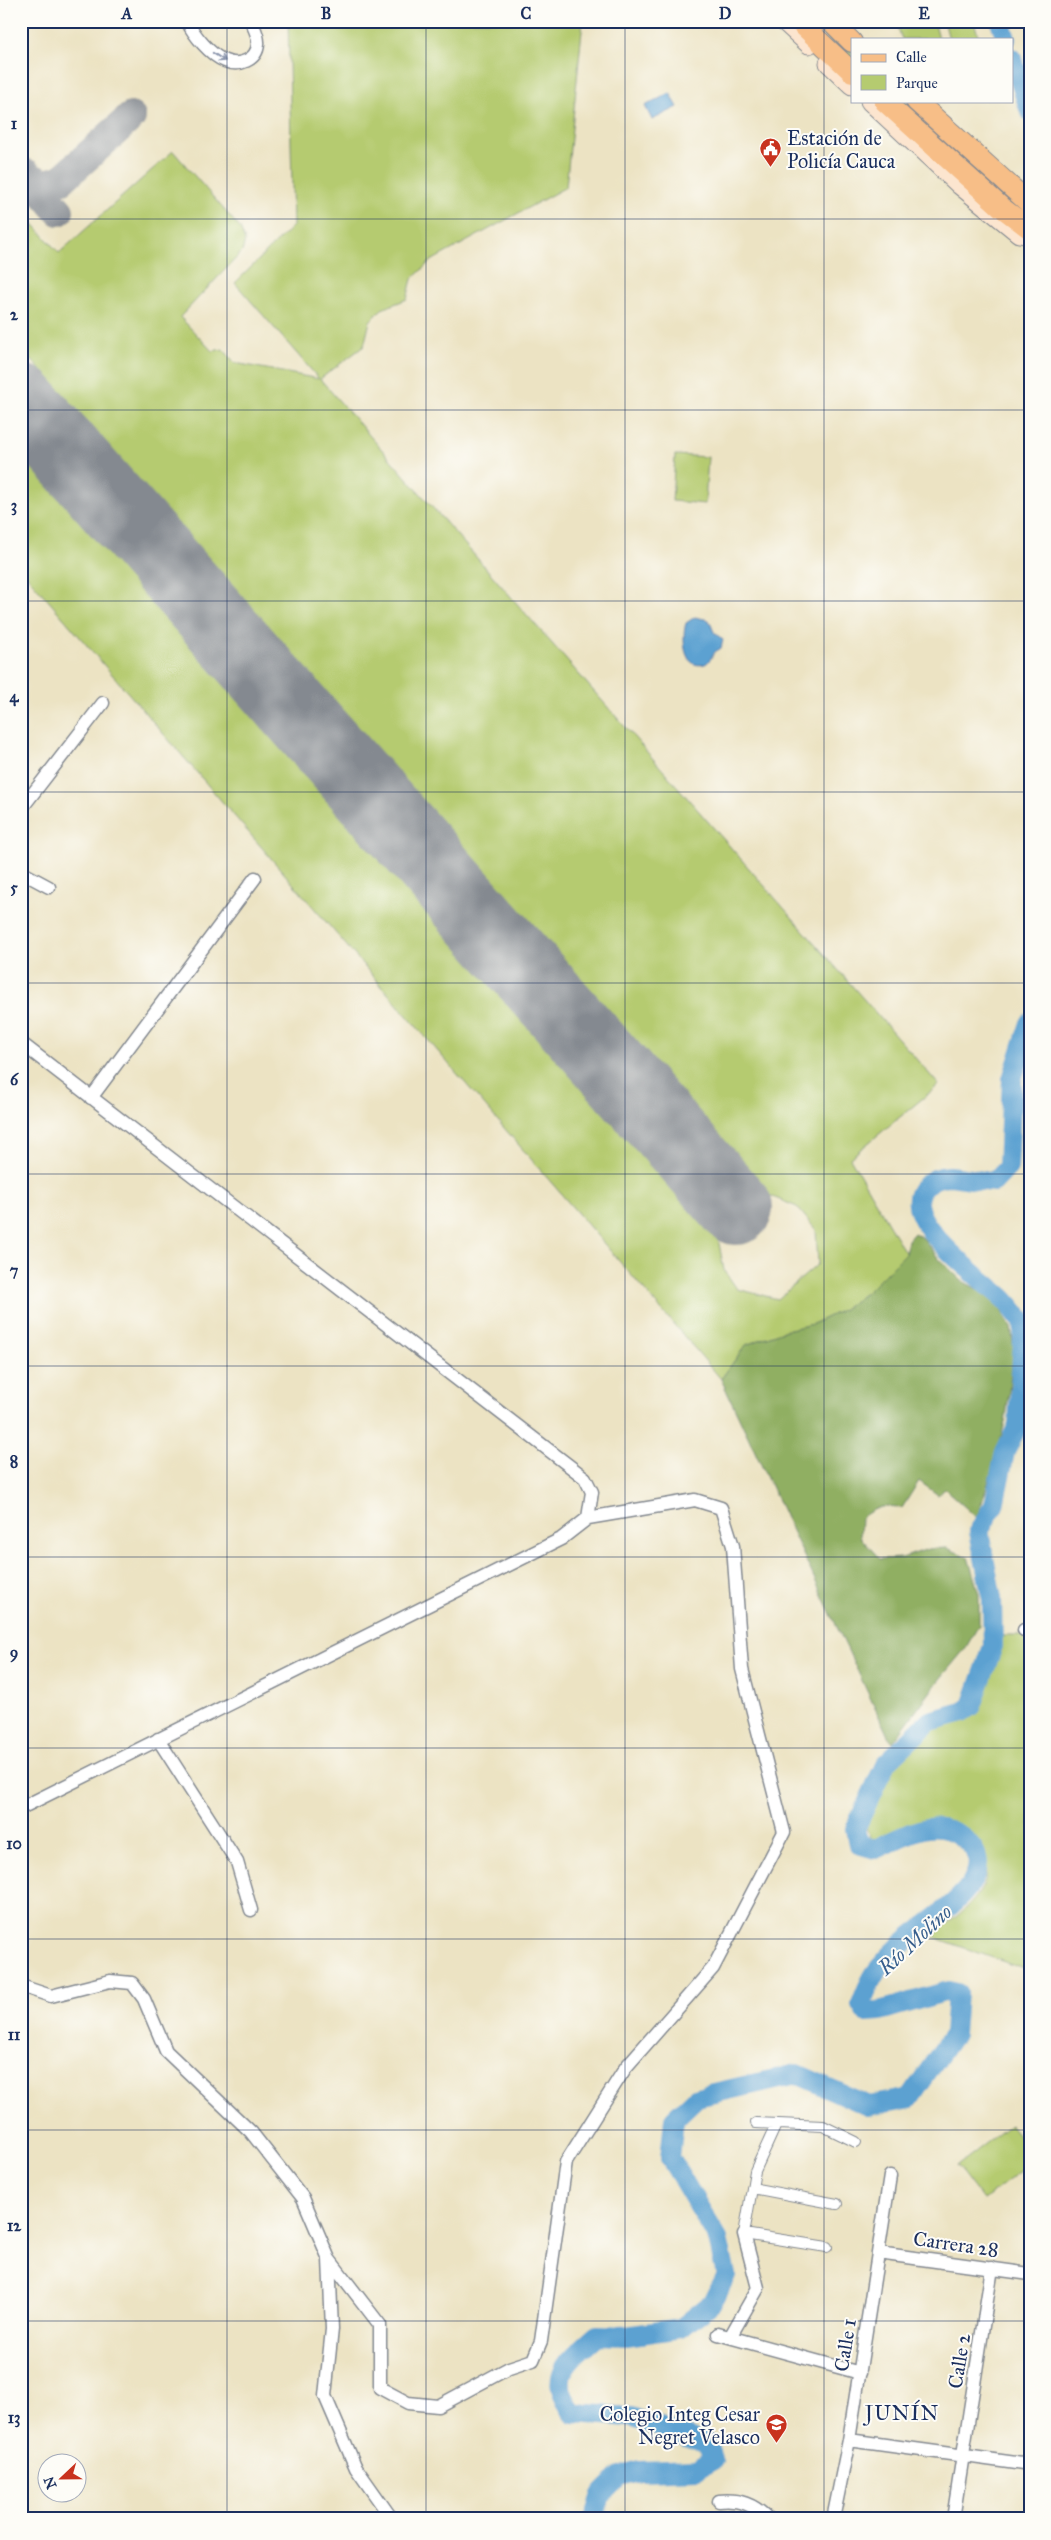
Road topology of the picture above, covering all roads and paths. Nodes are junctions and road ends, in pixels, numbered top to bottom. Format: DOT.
graph roads {
  1 [pos="187,21"];
  2 [pos="251,21"];
  3 [pos="784,21"];
  4 [pos="798,21"];
  5 [pos="831,21"];
  6 [pos="842,21"];
  7 [pos="859,38"];
  8 [pos="851,41"];
  9 [pos="851,71"];
  10 [pos="851,84"];
  11 [pos="871,102"];
  12 [pos="885,102"];
  13 [pos="921,103"];
  14 [pos="1030,190"];
  15 [pos="1030,204"];
  16 [pos="1030,229"];
  17 [pos="1030,235"];
  18 [pos="103,703"];
  19 [pos="21,809"];
  20 [pos="21,872"];
  21 [pos="255,878"];
  22 [pos="49,887"];
  23 [pos="21,1043"];
  24 [pos="91,1098"];
  25 [pos="588,1518"];
  26 [pos="158,1739"];
  27 [pos="21,1808"];
  28 [pos="251,1910"];
  29 [pos="21,1986"];
  30 [pos="756,2122"];
  31 [pos="776,2125"];
  32 [pos="856,2142"];
  33 [pos="890,2176"];
  34 [pos="752,2188"];
  35 [pos="837,2204"];
  36 [pos="744,2234"];
  37 [pos="827,2247"];
  38 [pos="878,2253"];
  39 [pos="328,2259"];
  40 [pos="992,2268"];
  41 [pos="1029,2270"];
  42 [pos="860,2373"];
  43 [pos="849,2440"];
  44 [pos="963,2456"];
  45 [pos="1030,2465"];
  46 [pos="719,2500"];
  47 [pos="392,2519"];
  48 [pos="768,2519"];
  49 [pos="833,2519"];
  50 [pos="953,2519"];
  1 -- 2 [label="street, one-way"];
  3 -- 10 [label="main road"];
  4 -- 9 [label="main road"];
  5 -- 8 [label="main road"];
  6 -- 7 [label="main road"];
  11 -- 17 [label="main road"];
  12 -- 16 [label="main road"];
  13 -- 14 [label="main road"];
  13 -- 15 [label="main road"];
  18 -- 19 [label="street"];
  20 -- 22 [label="street"];
  21 -- 24 [label="street"];
  23 -- 24 [label="street"];
  24 -- 25 [label="street"];
  25 -- 26 [label="street"];
  25 -- 39 [label="street"];
  26 -- 27 [label="street"];
  26 -- 28 [label="street"];
  29 -- 39 [label="street"];
  30 -- 31 [label="street"];
  31 -- 32 [label="street"];
  31 -- 34 [label="street"];
  33 -- 38 [label="street, Calle 1"];
  34 -- 35 [label="street"];
  34 -- 36 [label="street"];
  36 -- 37 [label="street"];
  36 -- 42 [label="street"];
  38 -- 40 [label="street, Carrera 28"];
  38 -- 42 [label="street, Calle 1"];
  39 -- 47 [label="street"];
  40 -- 41 [label="street, Carrera 28"];
  40 -- 44 [label="street, Calle 2"];
  42 -- 43 [label="street, Calle 1"];
  43 -- 44 [label="street"];
  43 -- 49 [label="street, Calle 1"];
  44 -- 45 [label="street"];
  44 -- 50 [label="street, Calle 2"];
  46 -- 48 [label="street"];
}
